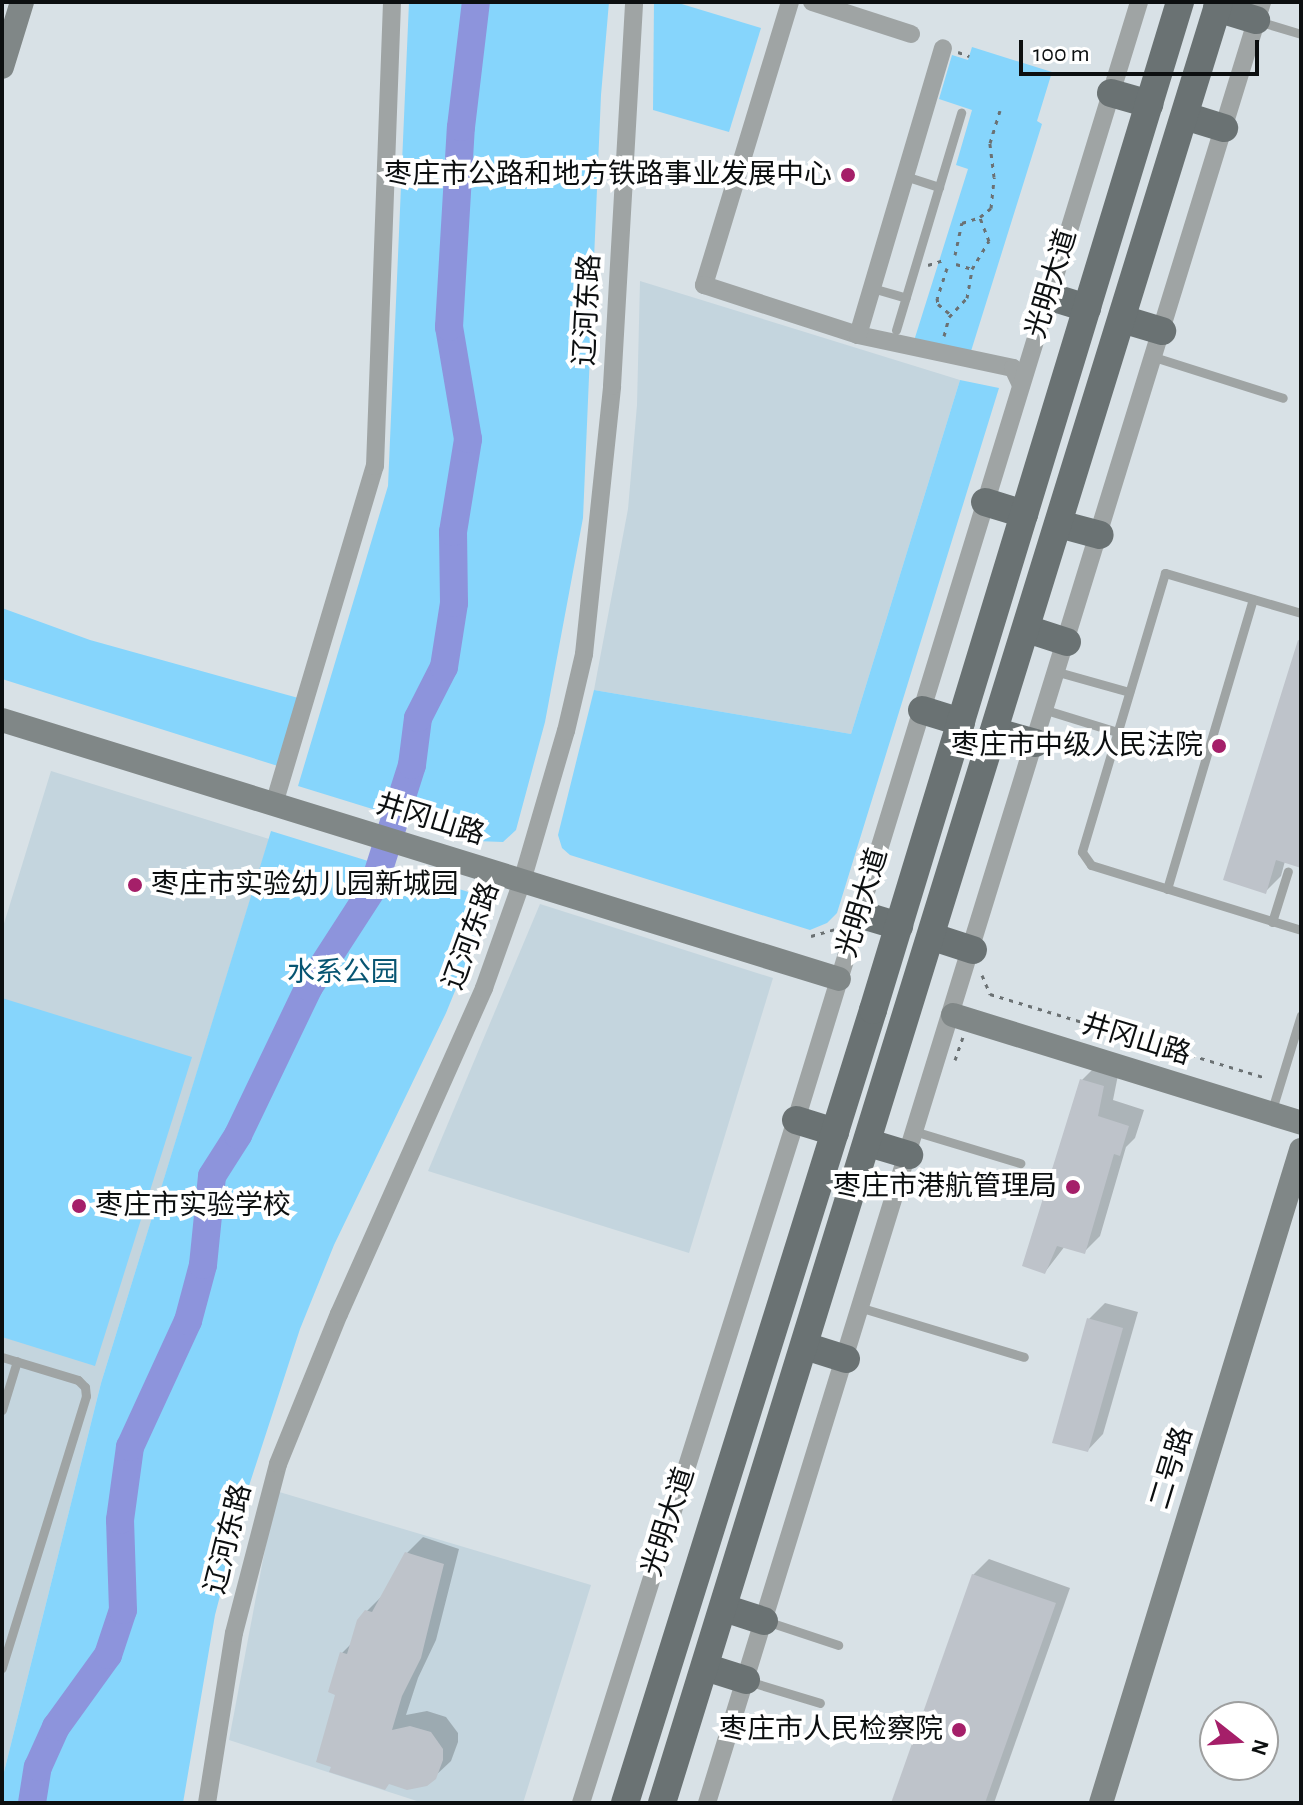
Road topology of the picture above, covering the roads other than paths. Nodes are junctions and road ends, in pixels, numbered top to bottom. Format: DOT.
graph roads {
  1 [pos="22,2"];
  2 [pos="392,2"];
  3 [pos="634,2"];
  4 [pos="790,2"];
  5 [pos="812,2"];
  6 [pos="1139,2"];
  7 [pos="1180,2"];
  8 [pos="1218,5"];
  9 [pos="1259,11"];
  10 [pos="911,34"];
  11 [pos="1301,34"];
  12 [pos="943,48"];
  13 [pos="2,67"];
  14 [pos="1111,93"];
  15 [pos="1149,104"];
  16 [pos="961,113"];
  17 [pos="1185,116"];
  18 [pos="1224,128"];
  19 [pos="905,176"];
  20 [pos="939,187"];
  21 [pos="872,288"];
  22 [pos="1048,296"];
  23 [pos="906,298"];
  24 [pos="1087,308"];
  25 [pos="1122,319"];
  26 [pos="896,330"];
  27 [pos="858,335"];
  28 [pos="1158,344"];
  29 [pos="1021,385"];
  30 [pos="1283,398"];
  31 [pos="985,502"];
  32 [pos="1024,514"];
  33 [pos="1059,524"];
  34 [pos="1100,535"];
  35 [pos="1253,599"];
  36 [pos="1301,613"];
  37 [pos="1027,629"];
  38 [pos="1067,642"];
  39 [pos="1058,672"];
  40 [pos="1129,692"];
  41 [pos="922,710"];
  42 [pos="1046,710"];
  43 [pos="2,720"];
  44 [pos="961,722"];
  45 [pos="996,732"];
  46 [pos="1117,732"];
  47 [pos="1036,743"];
  48 [pos="274,804"];
  49 [pos="1288,871"];
  50 [pos="522,881"];
  51 [pos="1167,889"];
  52 [pos="851,919"];
  53 [pos="1272,922"];
  54 [pos="899,926"];
  55 [pos="1301,930"];
  56 [pos="933,937"];
  57 [pos="977,963"];
  58 [pos="839,979"];
  59 [pos="953,1015"];
  60 [pos="1301,1015"];
  61 [pos="1271,1113"];
  62 [pos="796,1120"];
  63 [pos="1301,1123"];
  64 [pos="835,1132"];
  65 [pos="869,1143"];
  66 [pos="913,1144"];
  67 [pos="1301,1150"];
  68 [pos="1020,1163"];
  69 [pos="862,1308"];
  70 [pos="805,1346"];
  71 [pos="2,1357"];
  72 [pos="1024,1357"];
  73 [pos="846,1359"];
  74 [pos="17,1361"];
  75 [pos="2,1410"];
  76 [pos="724,1608"];
  77 [pos="764,1621"];
  78 [pos="838,1645"];
  79 [pos="705,1667"];
  80 [pos="2,1668"];
  81 [pos="746,1680"];
  82 [pos="820,1703"];
  83 [pos="207,1803"];
  84 [pos="581,1803"];
  85 [pos="625,1803"];
  86 [pos="662,1803"];
  87 [pos="707,1803"];
  88 [pos="1101,1803"];
  1 -- 13 [label="street"];
  2 -- 48 [label="street"];
  3 -- 50 [label="street, 辽河东路"];
  4 -- 27 [label="street"];
  5 -- 10 [label="street"];
  6 -- 14 [label="street, 光明大道"];
  7 -- 15 [label="main road, 光明大道"];
  8 -- 9 [label="main road"];
  8 -- 17 [label="main road"];
  9 -- 11 [label="lane"];
  9 -- 18 [label="street"];
  12 -- 19 [label="street"];
  14 -- 15 [label="main road"];
  14 -- 22 [label="street, 光明大道"];
  15 -- 24 [label="main road, 光明大道"];
  16 -- 20 [label="lane"];
  17 -- 18 [label="main road"];
  17 -- 25 [label="main road"];
  18 -- 28 [label="street"];
  19 -- 20 [label="lane"];
  19 -- 21 [label="street"];
  20 -- 23 [label="lane"];
  21 -- 23 [label="lane"];
  21 -- 27 [label="street"];
  22 -- 24 [label="main road"];
  22 -- 29 [label="street, 光明大道"];
  23 -- 26 [label="lane"];
  24 -- 32 [label="main road, 光明大道"];
  25 -- 28 [label="main road"];
  25 -- 33 [label="main road"];
  27 -- 29 [label="street"];
  28 -- 30 [label="lane"];
  28 -- 34 [label="street"];
  29 -- 31 [label="street, 光明大道"];
  31 -- 32 [label="main road"];
  31 -- 41 [label="street, 光明大道"];
  32 -- 44 [label="main road, 光明大道"];
  33 -- 34 [label="main road"];
  33 -- 37 [label="main road"];
  34 -- 38 [label="street"];
  35 -- 36 [label="lane"];
  35 -- 40 [label="lane"];
  35 -- 51 [label="lane"];
  37 -- 38 [label="main road"];
  37 -- 45 [label="main road"];
  38 -- 39 [label="street"];
  39 -- 40 [label="lane"];
  39 -- 42 [label="street"];
  40 -- 46 [label="lane"];
  41 -- 44 [label="main road"];
  41 -- 52 [label="street, 光明大道"];
  42 -- 46 [label="lane"];
  42 -- 47 [label="street"];
  43 -- 48 [label="street, 井冈山路"];
  44 -- 54 [label="main road, 光明大道"];
  45 -- 47 [label="main road"];
  45 -- 56 [label="main road"];
  46 -- 51 [label="lane"];
  47 -- 57 [label="street"];
  48 -- 50 [label="street, 井冈山路"];
  49 -- 53 [label="lane"];
  50 -- 58 [label="street, 井冈山路"];
  50 -- 83 [label="street, 辽河东路"];
  51 -- 53 [label="lane"];
  52 -- 54 [label="main road"];
  52 -- 58 [label="street, 光明大道"];
  53 -- 55 [label="lane"];
  54 -- 64 [label="main road, 光明大道"];
  56 -- 57 [label="main road"];
  56 -- 65 [label="main road"];
  57 -- 59 [label="street"];
  58 -- 62 [label="street, 光明大道"];
  59 -- 61 [label="street, 井冈山路"];
  59 -- 66 [label="street"];
  60 -- 61 [label="lane"];
  61 -- 63 [label="street, 井冈山路"];
  62 -- 64 [label="main road"];
  62 -- 84 [label="street, 光明大道"];
  64 -- 85 [label="main road, 光明大道"];
  65 -- 66 [label="main road"];
  65 -- 70 [label="main road"];
  66 -- 68 [label="lane"];
  66 -- 69 [label="street"];
  67 -- 88 [label="street, 二号路"];
  69 -- 72 [label="lane"];
  69 -- 73 [label="street"];
  70 -- 73 [label="main road"];
  70 -- 76 [label="main road"];
  71 -- 74 [label="lane"];
  73 -- 77 [label="street"];
  74 -- 75 [label="lane"];
  74 -- 80 [label="lane"];
  76 -- 77 [label="main road"];
  76 -- 79 [label="main road"];
  77 -- 78 [label="lane"];
  77 -- 81 [label="street"];
  79 -- 81 [label="main road"];
  79 -- 86 [label="main road"];
  81 -- 82 [label="lane"];
  81 -- 87 [label="street"];
}
